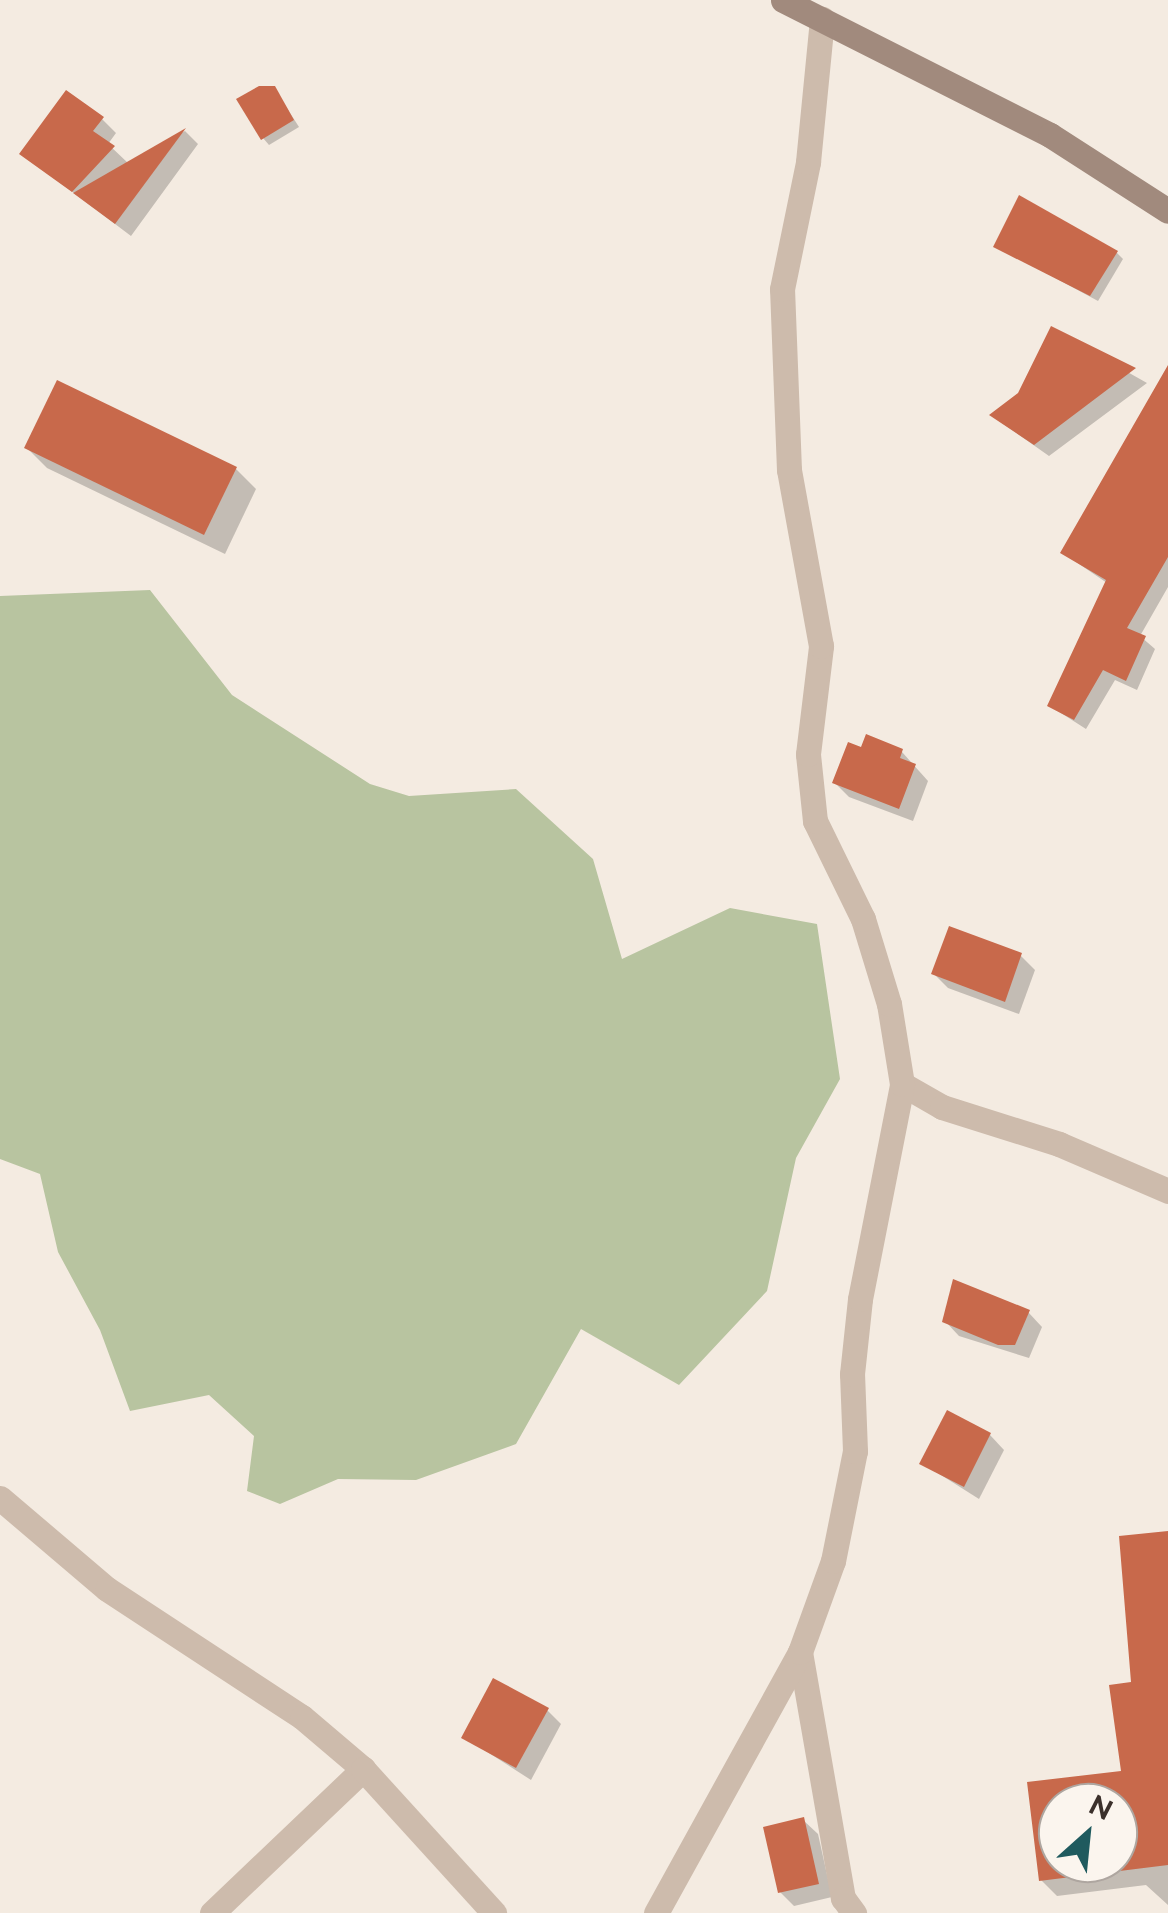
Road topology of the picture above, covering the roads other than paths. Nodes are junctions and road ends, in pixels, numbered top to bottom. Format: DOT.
graph roads {
  1 [pos="783,0"];
  2 [pos="822,19"];
  3 [pos="1168,210"];
  4 [pos="902,1084"];
  5 [pos="1168,1191"];
  6 [pos="0,1498"];
  7 [pos="800,1652"];
  8 [pos="363,1770"];
  9 [pos="212,1913"];
  10 [pos="494,1913"];
  11 [pos="656,1913"];
  12 [pos="854,1913"];
  1 -- 2 [label="street"];
  2 -- 3 [label="street"];
  2 -- 4 [label="street"];
  4 -- 5 [label="street"];
  4 -- 7 [label="street"];
  6 -- 8 [label="street"];
  7 -- 11 [label="street"];
  7 -- 12 [label="street"];
  8 -- 9 [label="street"];
  8 -- 10 [label="street"];
}
